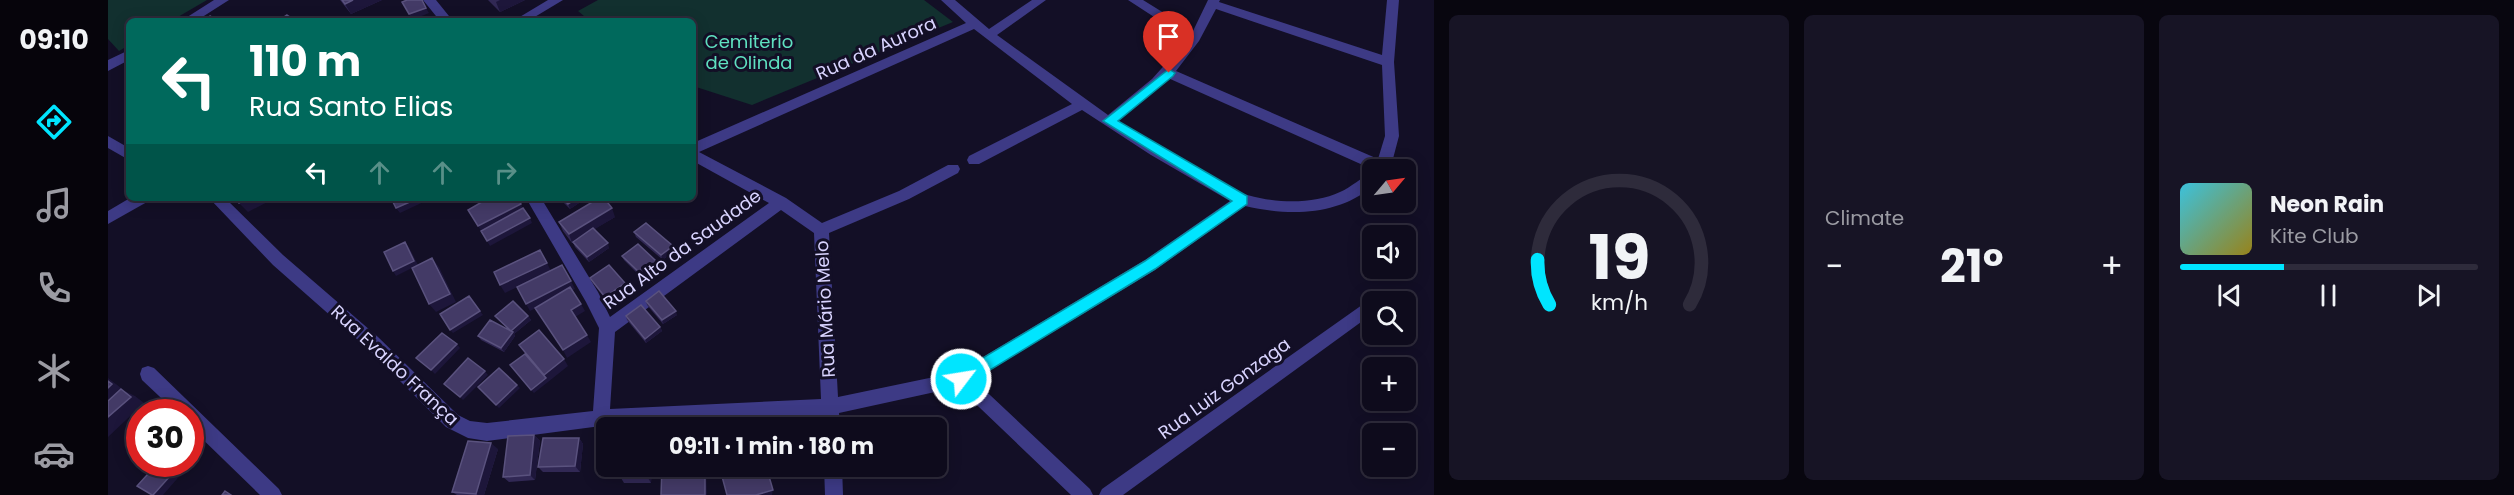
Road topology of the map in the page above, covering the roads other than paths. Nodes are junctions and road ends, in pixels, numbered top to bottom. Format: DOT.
graph roads {
  1 [pos="223,0"];
  2 [pos="429,0"];
  3 [pos="557,0"];
  4 [pos="948,0"];
  5 [pos="1041,0"];
  6 [pos="1134,0"];
  7 [pos="1393,0"];
  8 [pos="1213,2"];
  9 [pos="192,18"];
  10 [pos="444,18"];
  11 [pos="526,18"];
  12 [pos="975,24"];
  13 [pos="989,35"];
  14 [pos="1195,38"];
  15 [pos="126,56"];
  16 [pos="1388,62"];
  17 [pos="108,66"];
  18 [pos="1169,73"];
  19 [pos="1083,104"];
  20 [pos="1109,121"];
  21 [pos="108,141"];
  22 [pos="696,148"];
  23 [pos="126,153"];
  24 [pos="696,157"];
  25 [pos="1386,159"];
  26 [pos="974,160"];
  27 [pos="1362,160"];
  28 [pos="952,169"];
  29 [pos="1362,189"];
  30 [pos="1242,200"];
  31 [pos="137,201"];
  32 [pos="219,201"];
  33 [pos="535,201"];
  34 [pos="781,202"];
  35 [pos="108,218"];
  36 [pos="821,230"];
  37 [pos="1362,312"];
  38 [pos="607,328"];
  39 [pos="148,374"];
  40 [pos="961,379"];
  41 [pos="174,399"];
  42 [pos="831,407"];
  43 [pos="601,417"];
  44 [pos="622,417"];
  45 [pos="831,417"];
  46 [pos="596,419"];
  47 [pos="204,428"];
  48 [pos="833,477"];
  49 [pos="273,495"];
  50 [pos="834,495"];
  51 [pos="1084,495"];
  52 [pos="1108,495"];
  1 -- 9 [label="street"];
  2 -- 10 [label="street"];
  3 -- 11 [label="street"];
  4 -- 12 [label="street"];
  5 -- 13 [label="street"];
  6 -- 14 [label="street"];
  7 -- 16 [label="street"];
  8 -- 14 [label="street"];
  8 -- 16 [label="street"];
  12 -- 13 [label="street"];
  12 -- 22 [label="street, Rua da Aurora"];
  13 -- 19 [label="street"];
  14 -- 18 [label="street"];
  15 -- 17 [label="street"];
  16 -- 25 [label="street"];
  18 -- 20 [label="street"];
  18 -- 27 [label="street"];
  19 -- 20 [label="street"];
  19 -- 26 [label="street"];
  20 -- 30 [label="street"];
  21 -- 23 [label="street"];
  24 -- 34 [label="street, Rua Mário Melo"];
  28 -- 36 [label="street"];
  29 -- 30 [label="street"];
  30 -- 40 [label="street, Rua Evaldo França"];
  31 -- 35 [label="street"];
  32 -- 46 [label="street, Rua Evaldo França"];
  33 -- 38 [label="street"];
  34 -- 36 [label="street, Rua Mário Melo"];
  34 -- 38 [label="street, Rua Alto da Saudade"];
  36 -- 42 [label="street, Rua Mário Melo"];
  37 -- 52 [label="street, Rua Luiz Gonzaga"];
  38 -- 43 [label="street"];
  39 -- 41 [label="street"];
  40 -- 42 [label="street, Rua Evaldo França"];
  40 -- 51 [label="street"];
  42 -- 44 [label="street, Rua Evaldo França"];
  42 -- 45 [label="street, Rua Mário Melo"];
  47 -- 49 [label="street"];
  48 -- 50 [label="street"];
}
